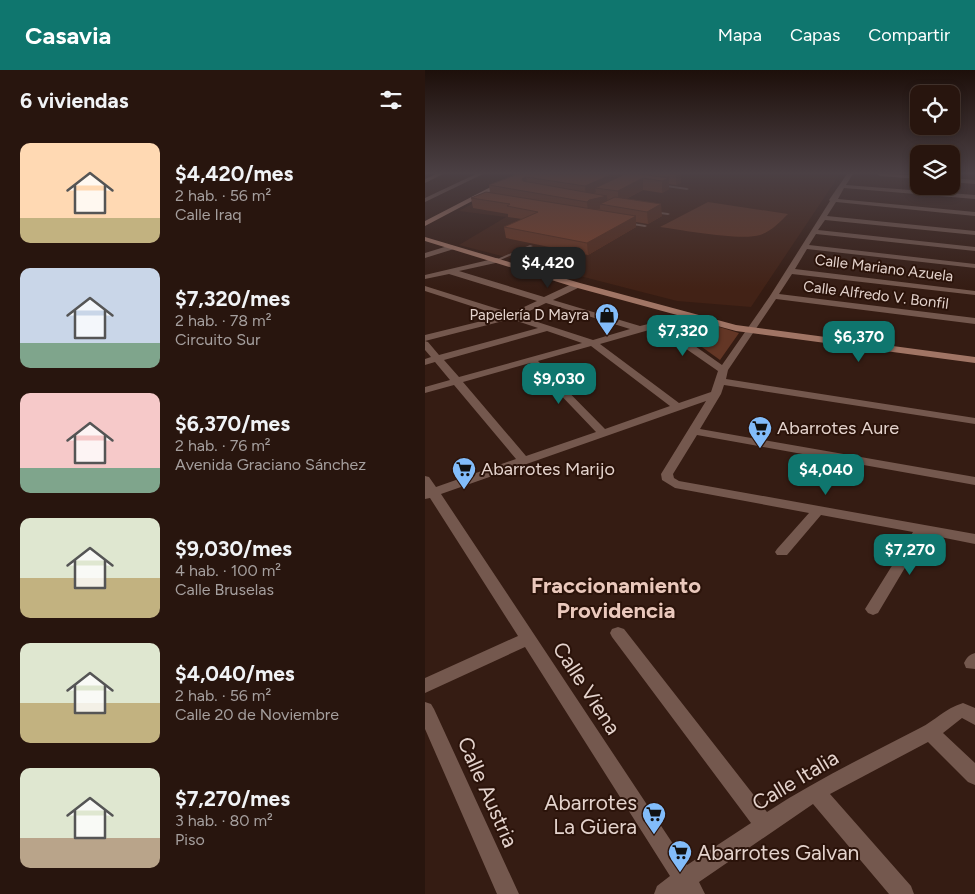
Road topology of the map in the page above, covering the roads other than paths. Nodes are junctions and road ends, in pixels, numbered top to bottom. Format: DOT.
graph roads {
  1 [pos="447,212"];
  2 [pos="655,212"];
  3 [pos="825,212"];
  4 [pos="959,212"];
  5 [pos="668,214"];
  6 [pos="975,214"];
  7 [pos="822,218"];
  8 [pos="622,222"];
  9 [pos="425,224"];
  10 [pos="645,226"];
  11 [pos="814,232"];
  12 [pos="975,233"];
  13 [pos="425,239"];
  14 [pos="531,246"];
  15 [pos="451,247"];
  16 [pos="804,247"];
  17 [pos="975,249"];
  18 [pos="545,250"];
  19 [pos="425,256"];
  20 [pos="497,260"];
  21 [pos="511,265"];
  22 [pos="975,266"];
  23 [pos="449,271"];
  24 [pos="789,271"];
  25 [pos="425,277"];
  26 [pos="577,285"];
  27 [pos="425,288"];
  28 [pos="975,292"];
  29 [pos="774,296"];
  30 [pos="545,300"];
  31 [pos="512,316"];
  32 [pos="687,316"];
  33 [pos="975,321"];
  34 [pos="657,324"];
  35 [pos="547,328"];
  36 [pos="639,329"];
  37 [pos="748,331"];
  38 [pos="425,338"];
  39 [pos="593,343"];
  40 [pos="425,344"];
  41 [pos="893,352"];
  42 [pos="437,359"];
  43 [pos="532,360"];
  44 [pos="975,360"];
  45 [pos="425,362"];
  46 [pos="975,366"];
  47 [pos="722,376"];
  48 [pos="455,382"];
  49 [pos="425,390"];
  50 [pos="716,394"];
  51 [pos="677,407"];
  52 [pos="975,421"];
  53 [pos="694,431"];
  54 [pos="603,433"];
  55 [pos="524,460"];
  56 [pos="975,481"];
  57 [pos="428,489"];
  58 [pos="819,509"];
  59 [pos="922,528"];
  60 [pos="975,539"];
  61 [pos="782,552"];
  62 [pos="873,609"];
  63 [pos="618,633"];
  64 [pos="527,638"];
  65 [pos="425,686"];
  66 [pos="425,709"];
  67 [pos="975,717"];
  68 [pos="930,732"];
  69 [pos="975,776"];
  70 [pos="815,792"];
  71 [pos="765,825"];
  72 [pos="689,886"];
  73 [pos="508,894"];
  74 [pos="665,894"];
  75 [pos="903,894"];
  1 -- 9 [label="street"];
  2 -- 5 [label="lane"];
  3 -- 7 [label="street"];
  4 -- 6 [label="street"];
  7 -- 11 [label="street"];
  7 -- 12 [label="street"];
  8 -- 10 [label="lane"];
  11 -- 16 [label="street"];
  11 -- 17 [label="street"];
  13 -- 15 [label="street"];
  14 -- 20 [label="lane"];
  15 -- 19 [label="street"];
  15 -- 20 [label="street"];
  16 -- 22 [label="street"];
  16 -- 24 [label="street"];
  18 -- 21 [label="lane"];
  20 -- 21 [label="street"];
  20 -- 23 [label="street"];
  21 -- 26 [label="street"];
  23 -- 25 [label="street"];
  23 -- 30 [label="street"];
  24 -- 28 [label="street, Calle Mariano Azuela"];
  24 -- 29 [label="street"];
  26 -- 30 [label="street"];
  26 -- 32 [label="street"];
  27 -- 31 [label="street"];
  29 -- 33 [label="street, Calle Alfredo V. Bonfil"];
  29 -- 37 [label="street"];
  30 -- 31 [label="street"];
  30 -- 36 [label="street"];
  31 -- 35 [label="street"];
  31 -- 38 [label="street"];
  32 -- 34 [label="street"];
  32 -- 37 [label="street"];
  34 -- 36 [label="street"];
  34 -- 47 [label="street"];
  35 -- 39 [label="street"];
  35 -- 42 [label="street"];
  36 -- 39 [label="street"];
  37 -- 41 [label="street"];
  37 -- 47 [label="street"];
  39 -- 43 [label="street"];
  39 -- 51 [label="street"];
  40 -- 42 [label="street"];
  41 -- 44 [label="street"];
  41 -- 46 [label="street"];
  42 -- 45 [label="street"];
  42 -- 48 [label="street"];
  43 -- 48 [label="street"];
  43 -- 54 [label="street"];
  47 -- 50 [label="street"];
  47 -- 52 [label="street"];
  48 -- 49 [label="street"];
  48 -- 55 [label="street"];
  50 -- 51 [label="street"];
  50 -- 53 [label="street"];
  51 -- 54 [label="street"];
  53 -- 56 [label="street"];
  53 -- 58 [label="street"];
  54 -- 55 [label="street"];
  55 -- 57 [label="street"];
  57 -- 64 [label="street, Calle Viena"];
  58 -- 59 [label="street"];
  58 -- 61 [label="street"];
  59 -- 60 [label="street"];
  59 -- 62 [label="street"];
  63 -- 71 [label="street"];
  64 -- 65 [label="street"];
  64 -- 72 [label="street, Calle Viena"];
  66 -- 73 [label="street, Calle Austria"];
  67 -- 68 [label="street, Calle Italia"];
  68 -- 69 [label="street"];
  68 -- 70 [label="street, Calle Italia"];
  70 -- 71 [label="street, Calle Italia"];
  70 -- 75 [label="street"];
  71 -- 72 [label="street, Calle Italia"];
  72 -- 74 [label="street, Calle Italia"];
}
